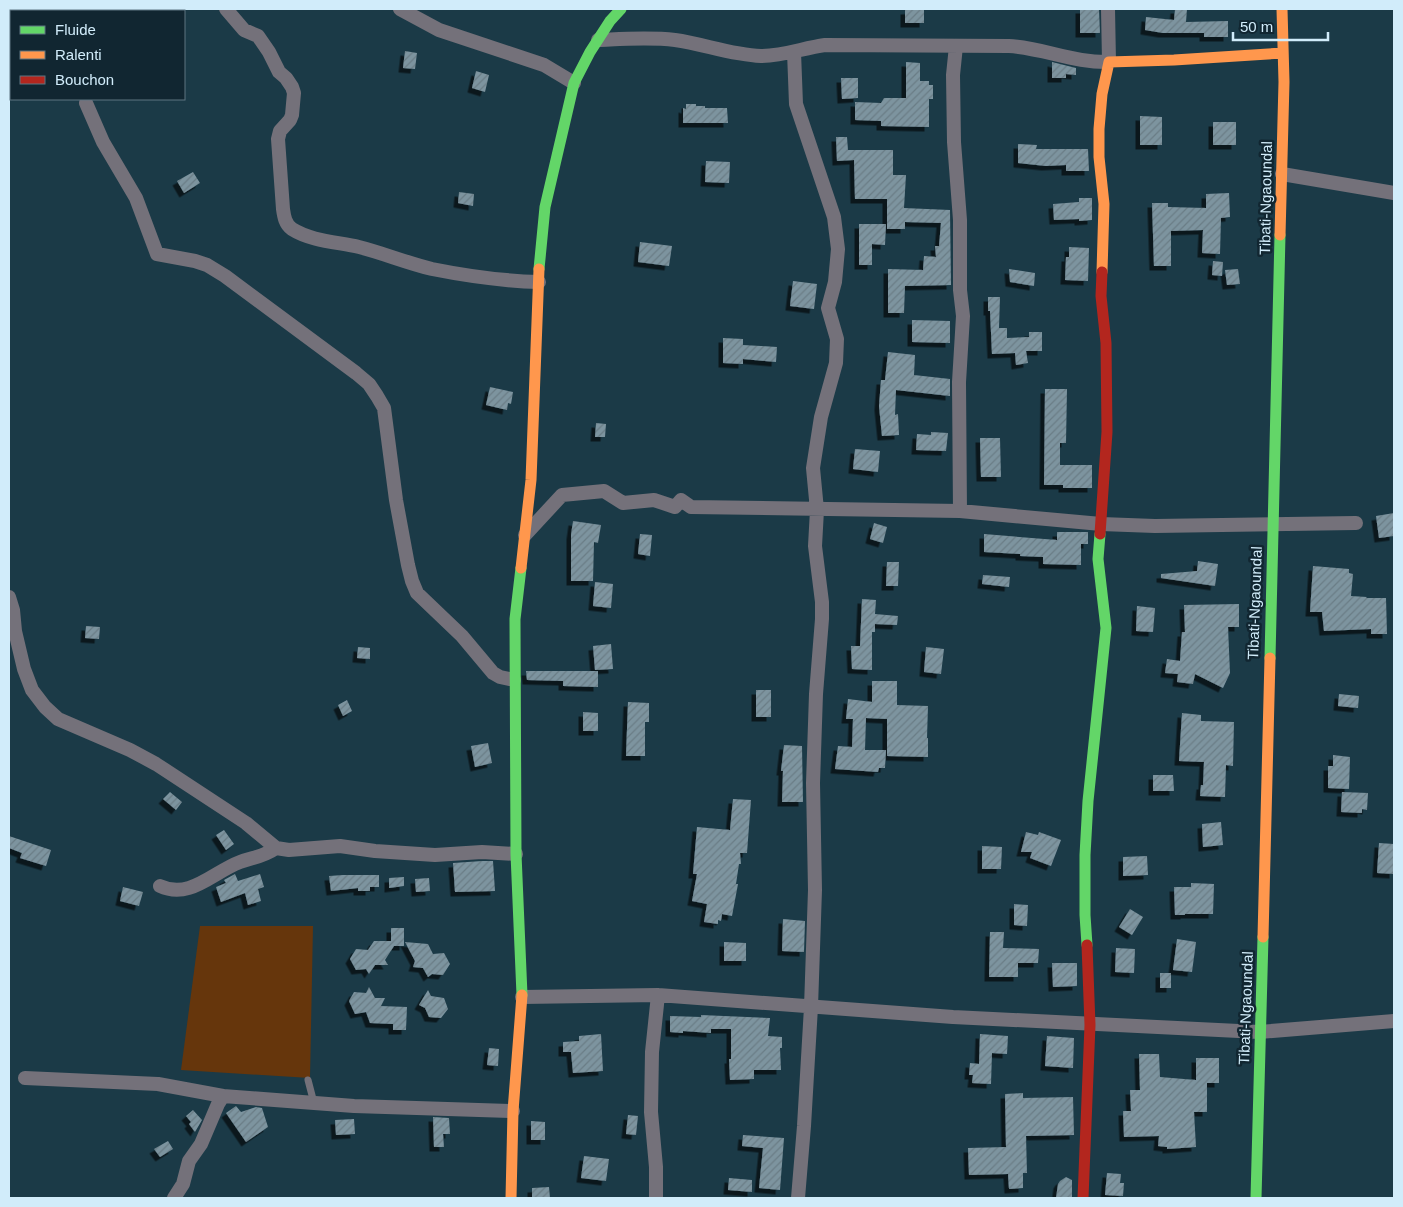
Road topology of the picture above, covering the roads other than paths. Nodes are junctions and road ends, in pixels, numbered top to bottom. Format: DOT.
graph roads {
  1 [pos="226,9"];
  2 [pos="400,9"];
  3 [pos="621,9"];
  4 [pos="1108,9"];
  5 [pos="1282,9"];
  6 [pos="598,40"];
  7 [pos="956,46"];
  8 [pos="794,52"];
  9 [pos="1283,53"];
  10 [pos="1109,62"];
  11 [pos="574,82"];
  12 [pos="86,103"];
  13 [pos="1282,174"];
  14 [pos="1394,193"];
  15 [pos="539,282"];
  16 [pos="818,510"];
  17 [pos="960,511"];
  18 [pos="1356,523"];
  19 [pos="1101,524"];
  20 [pos="1273,524"];
  21 [pos="524,535"];
  22 [pos="9,597"];
  23 [pos="514,680"];
  24 [pos="276,848"];
  25 [pos="516,854"];
  26 [pos="160,886"];
  27 [pos="658,995"];
  28 [pos="522,997"];
  29 [pos="811,1007"];
  30 [pos="1394,1021"];
  31 [pos="1090,1025"];
  32 [pos="1259,1032"];
  33 [pos="25,1078"];
  34 [pos="308,1080"];
  35 [pos="223,1096"];
  36 [pos="314,1103"];
  37 [pos="513,1111"];
  38 [pos="174,1198"];
  39 [pos="511,1198"];
  40 [pos="656,1198"];
  41 [pos="798,1198"];
  42 [pos="1083,1198"];
  43 [pos="1256,1198"];
  1 -- 15 [label="street"];
  2 -- 11 [label="street"];
  3 -- 6 [label="main road"];
  4 -- 10 [label="street"];
  5 -- 9 [label="main road, Tibati-Ngaoundal"];
  6 -- 8 [label="street"];
  6 -- 11 [label="main road"];
  7 -- 8 [label="street"];
  7 -- 10 [label="street"];
  7 -- 17 [label="street"];
  8 -- 16 [label="street"];
  9 -- 10 [label="main road"];
  9 -- 13 [label="main road, Tibati-Ngaoundal"];
  10 -- 19 [label="main road"];
  11 -- 15 [label="main road"];
  12 -- 23 [label="street"];
  13 -- 14 [label="street"];
  13 -- 20 [label="main road, Tibati-Ngaoundal"];
  15 -- 21 [label="main road"];
  16 -- 17 [label="street"];
  16 -- 21 [label="street"];
  16 -- 29 [label="street"];
  17 -- 19 [label="street"];
  18 -- 20 [label="street"];
  19 -- 20 [label="street"];
  19 -- 31 [label="main road"];
  20 -- 32 [label="main road, Tibati-Ngaoundal"];
  21 -- 23 [label="main road"];
  22 -- 24 [label="street"];
  23 -- 25 [label="main road"];
  24 -- 25 [label="street"];
  24 -- 26 [label="street"];
  25 -- 28 [label="main road"];
  27 -- 28 [label="street"];
  27 -- 29 [label="street"];
  27 -- 40 [label="street"];
  28 -- 37 [label="main road"];
  29 -- 31 [label="street"];
  29 -- 41 [label="street"];
  30 -- 32 [label="street"];
  31 -- 32 [label="street"];
  31 -- 42 [label="main road"];
  32 -- 43 [label="main road, Tibati-Ngaoundal"];
  33 -- 35 [label="street"];
  34 -- 36 [label="lane"];
  35 -- 36 [label="street"];
  35 -- 38 [label="street"];
  36 -- 37 [label="street"];
  37 -- 39 [label="main road"];
}
